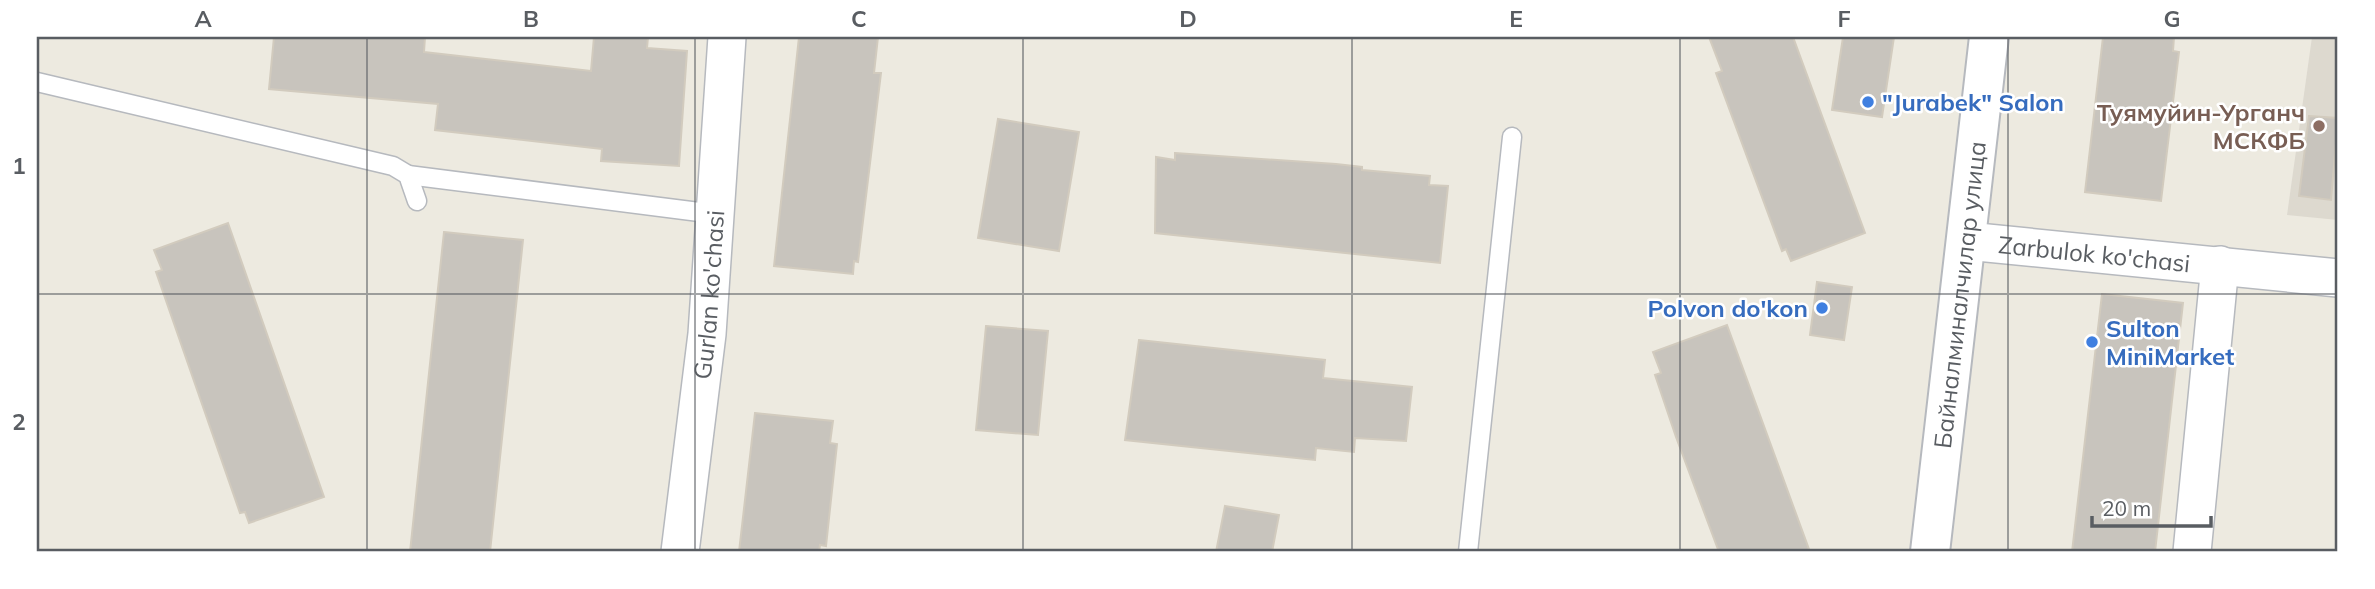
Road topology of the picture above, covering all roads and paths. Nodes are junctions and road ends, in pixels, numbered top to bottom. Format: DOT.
graph roads {
  1 [pos="727,37"];
  2 [pos="1989,37"];
  3 [pos="37,82"];
  4 [pos="1512,137"];
  5 [pos="408,175"];
  6 [pos="417,201"];
  7 [pos="715,214"];
  8 [pos="1967,241"];
  9 [pos="2220,265"];
  10 [pos="2338,278"];
  11 [pos="680,552"];
  12 [pos="1468,552"];
  13 [pos="1930,552"];
  14 [pos="2192,552"];
  1 -- 7 [label="street, Gurlan ko'chasi"];
  2 -- 8 [label="street, Байналминалчилар улица"];
  3 -- 5 [label="lane"];
  4 -- 12 [label="lane"];
  5 -- 6 [label="lane"];
  5 -- 7 [label="lane"];
  7 -- 11 [label="street, Gurlan ko'chasi"];
  8 -- 9 [label="street, Zarbulok ko'chasi"];
  8 -- 13 [label="street, Байналминалчилар улица"];
  9 -- 10 [label="street, Zarbulok ko'chasi"];
  9 -- 14 [label="street, Zarbulok ko'chasi"];
}
